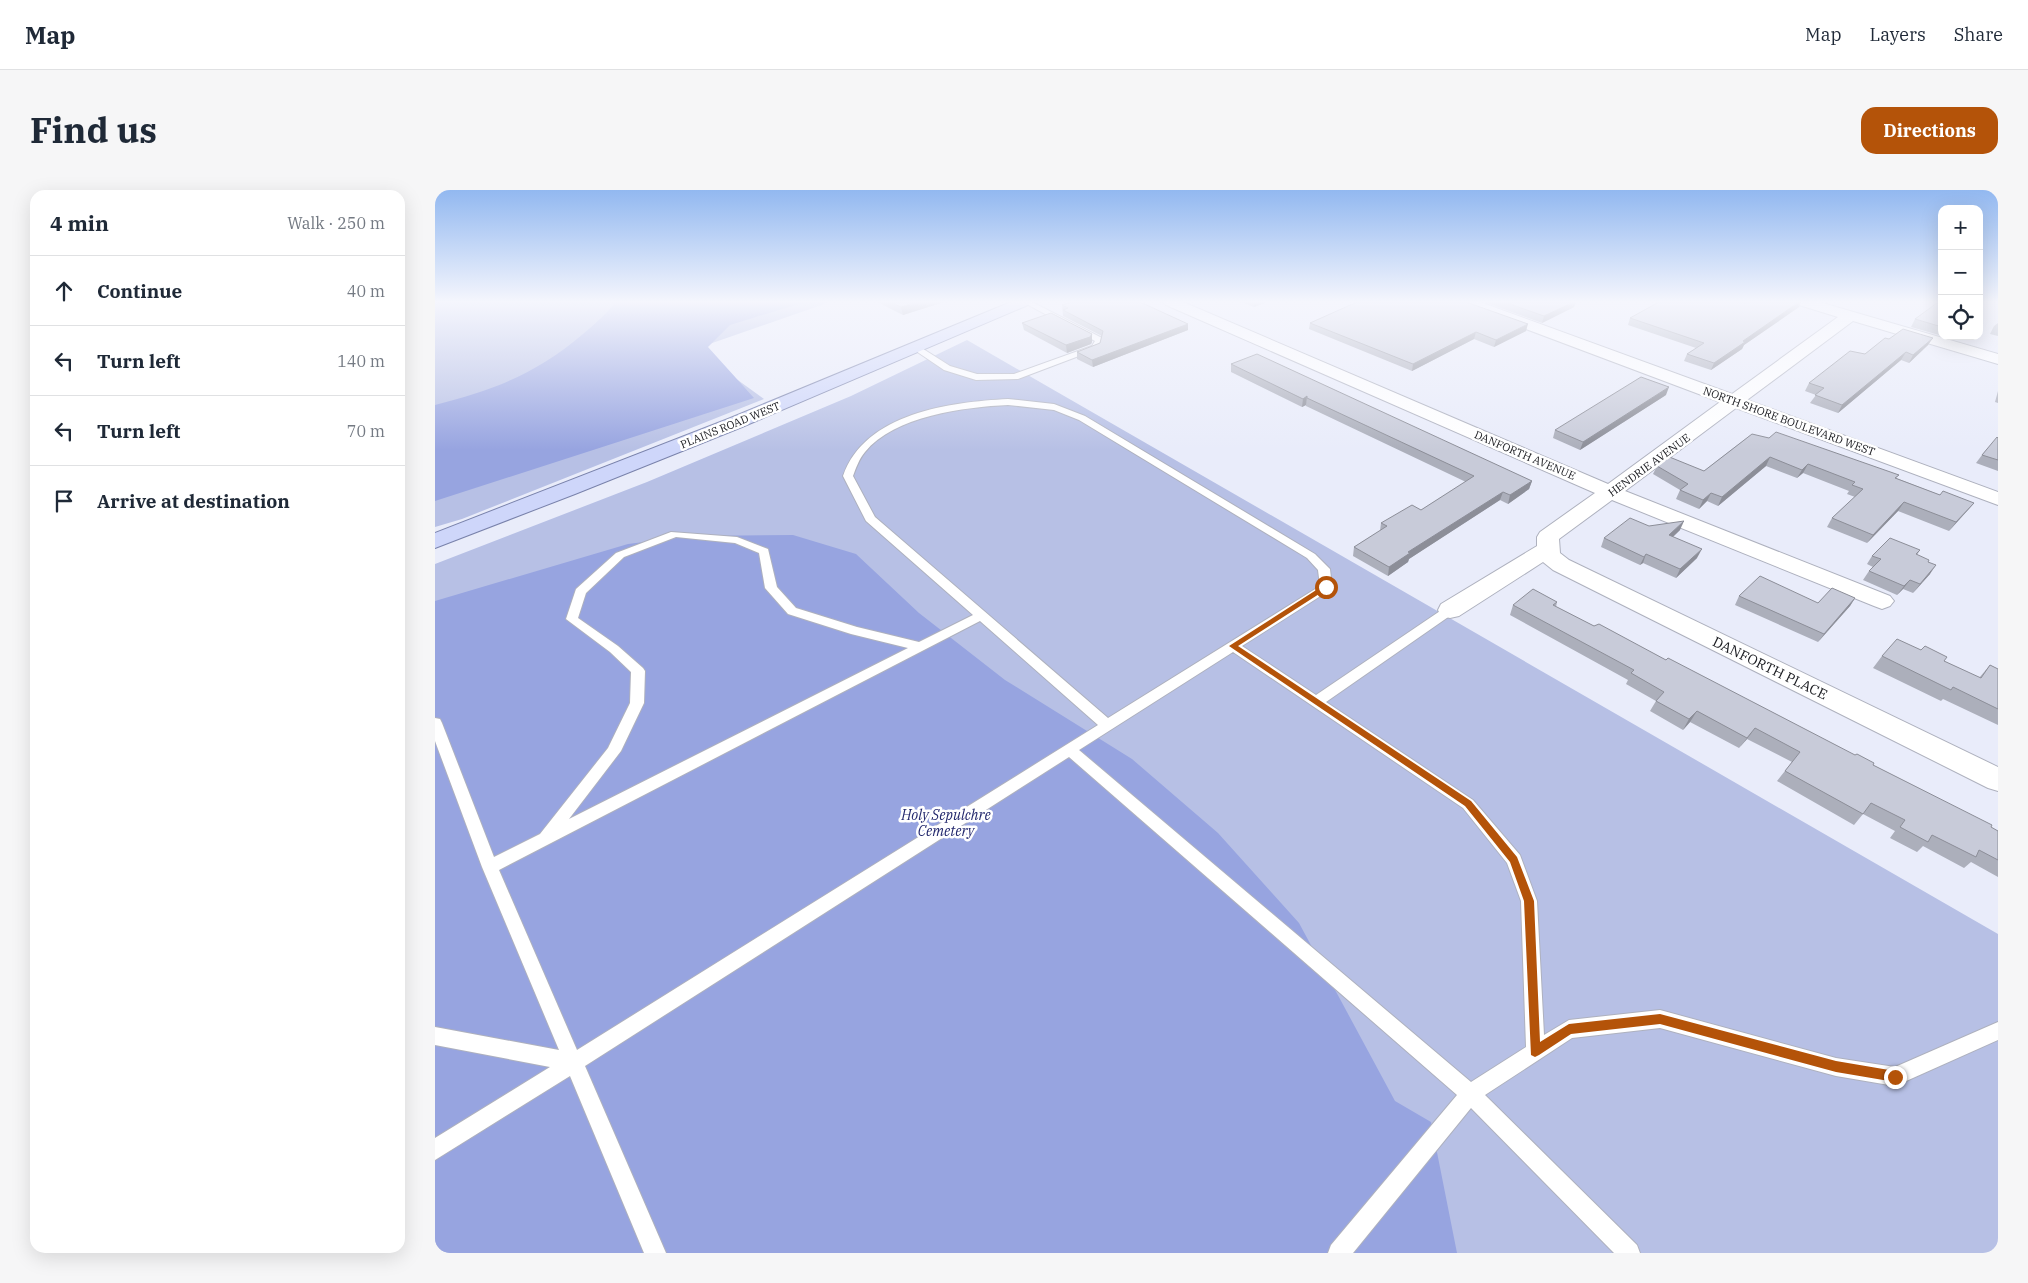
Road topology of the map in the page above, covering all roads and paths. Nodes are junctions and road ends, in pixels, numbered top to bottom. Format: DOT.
graph roads {
  1 [pos="877,352"];
  2 [pos="901,352"];
  3 [pos="922,352"];
  4 [pos="1086,352"];
  5 [pos="1286,352"];
  6 [pos="1603,352"];
  7 [pos="1802,352"];
  8 [pos="1973,352"];
  9 [pos="1998,359"];
  10 [pos="1736,400"];
  11 [pos="1612,493"];
  12 [pos="1998,499"];
  13 [pos="435,531"];
  14 [pos="435,541"];
  15 [pos="1548,549"];
  16 [pos="1882,601"];
  17 [pos="1450,610"];
  18 [pos="981,616"];
  19 [pos="1233,646"];
  20 [pos="921,647"];
  21 [pos="1316,702"];
  22 [pos="435,723"];
  23 [pos="1107,725"];
  24 [pos="1069,749"];
  25 [pos="1998,780"];
  26 [pos="546,838"];
  27 [pos="490,867"];
  28 [pos="1998,1031"];
  29 [pos="435,1036"];
  30 [pos="1535,1051"];
  31 [pos="574,1062"];
  32 [pos="1471,1094"];
  33 [pos="435,1150"];
  34 [pos="655,1253"];
  35 [pos="1339,1253"];
  36 [pos="1629,1253"];
  1 -- 13 [label="main road, PLAINS ROAD WEST"];
  2 -- 14 [label="main road, PLAINS ROAD WEST"];
  3 -- 4 [label="lane"];
  5 -- 11 [label="street, DANFORTH AVENUE"];
  6 -- 10 [label="street, NORTH SHORE BOULEVARD WEST"];
  7 -- 10 [label="street, HENDRIE AVENUE"];
  8 -- 9 [label="street"];
  10 -- 11 [label="street, HENDRIE AVENUE"];
  10 -- 12 [label="street, NORTH SHORE BOULEVARD WEST"];
  11 -- 15 [label="street, HENDRIE AVENUE"];
  11 -- 16 [label="street, DANFORTH AVENUE"];
  15 -- 17 [label="street, HENDRIE AVENUE"];
  15 -- 25 [label="street, DANFORTH PLACE"];
  17 -- 21 [label="lane"];
  18 -- 19 [label="lane"];
  18 -- 20 [label="lane"];
  18 -- 23 [label="lane"];
  19 -- 21 [label="lane"];
  19 -- 23 [label="lane"];
  20 -- 26 [label="lane"];
  20 -- 26 [label="lane"];
  21 -- 30 [label="lane"];
  22 -- 27 [label="lane"];
  23 -- 24 [label="lane"];
  24 -- 31 [label="lane"];
  24 -- 32 [label="lane"];
  26 -- 27 [label="lane"];
  27 -- 31 [label="lane"];
  28 -- 30 [label="lane"];
  29 -- 31 [label="lane"];
  30 -- 32 [label="lane"];
  31 -- 33 [label="lane"];
  31 -- 34 [label="lane"];
  32 -- 35 [label="lane"];
  32 -- 36 [label="lane"];
}
